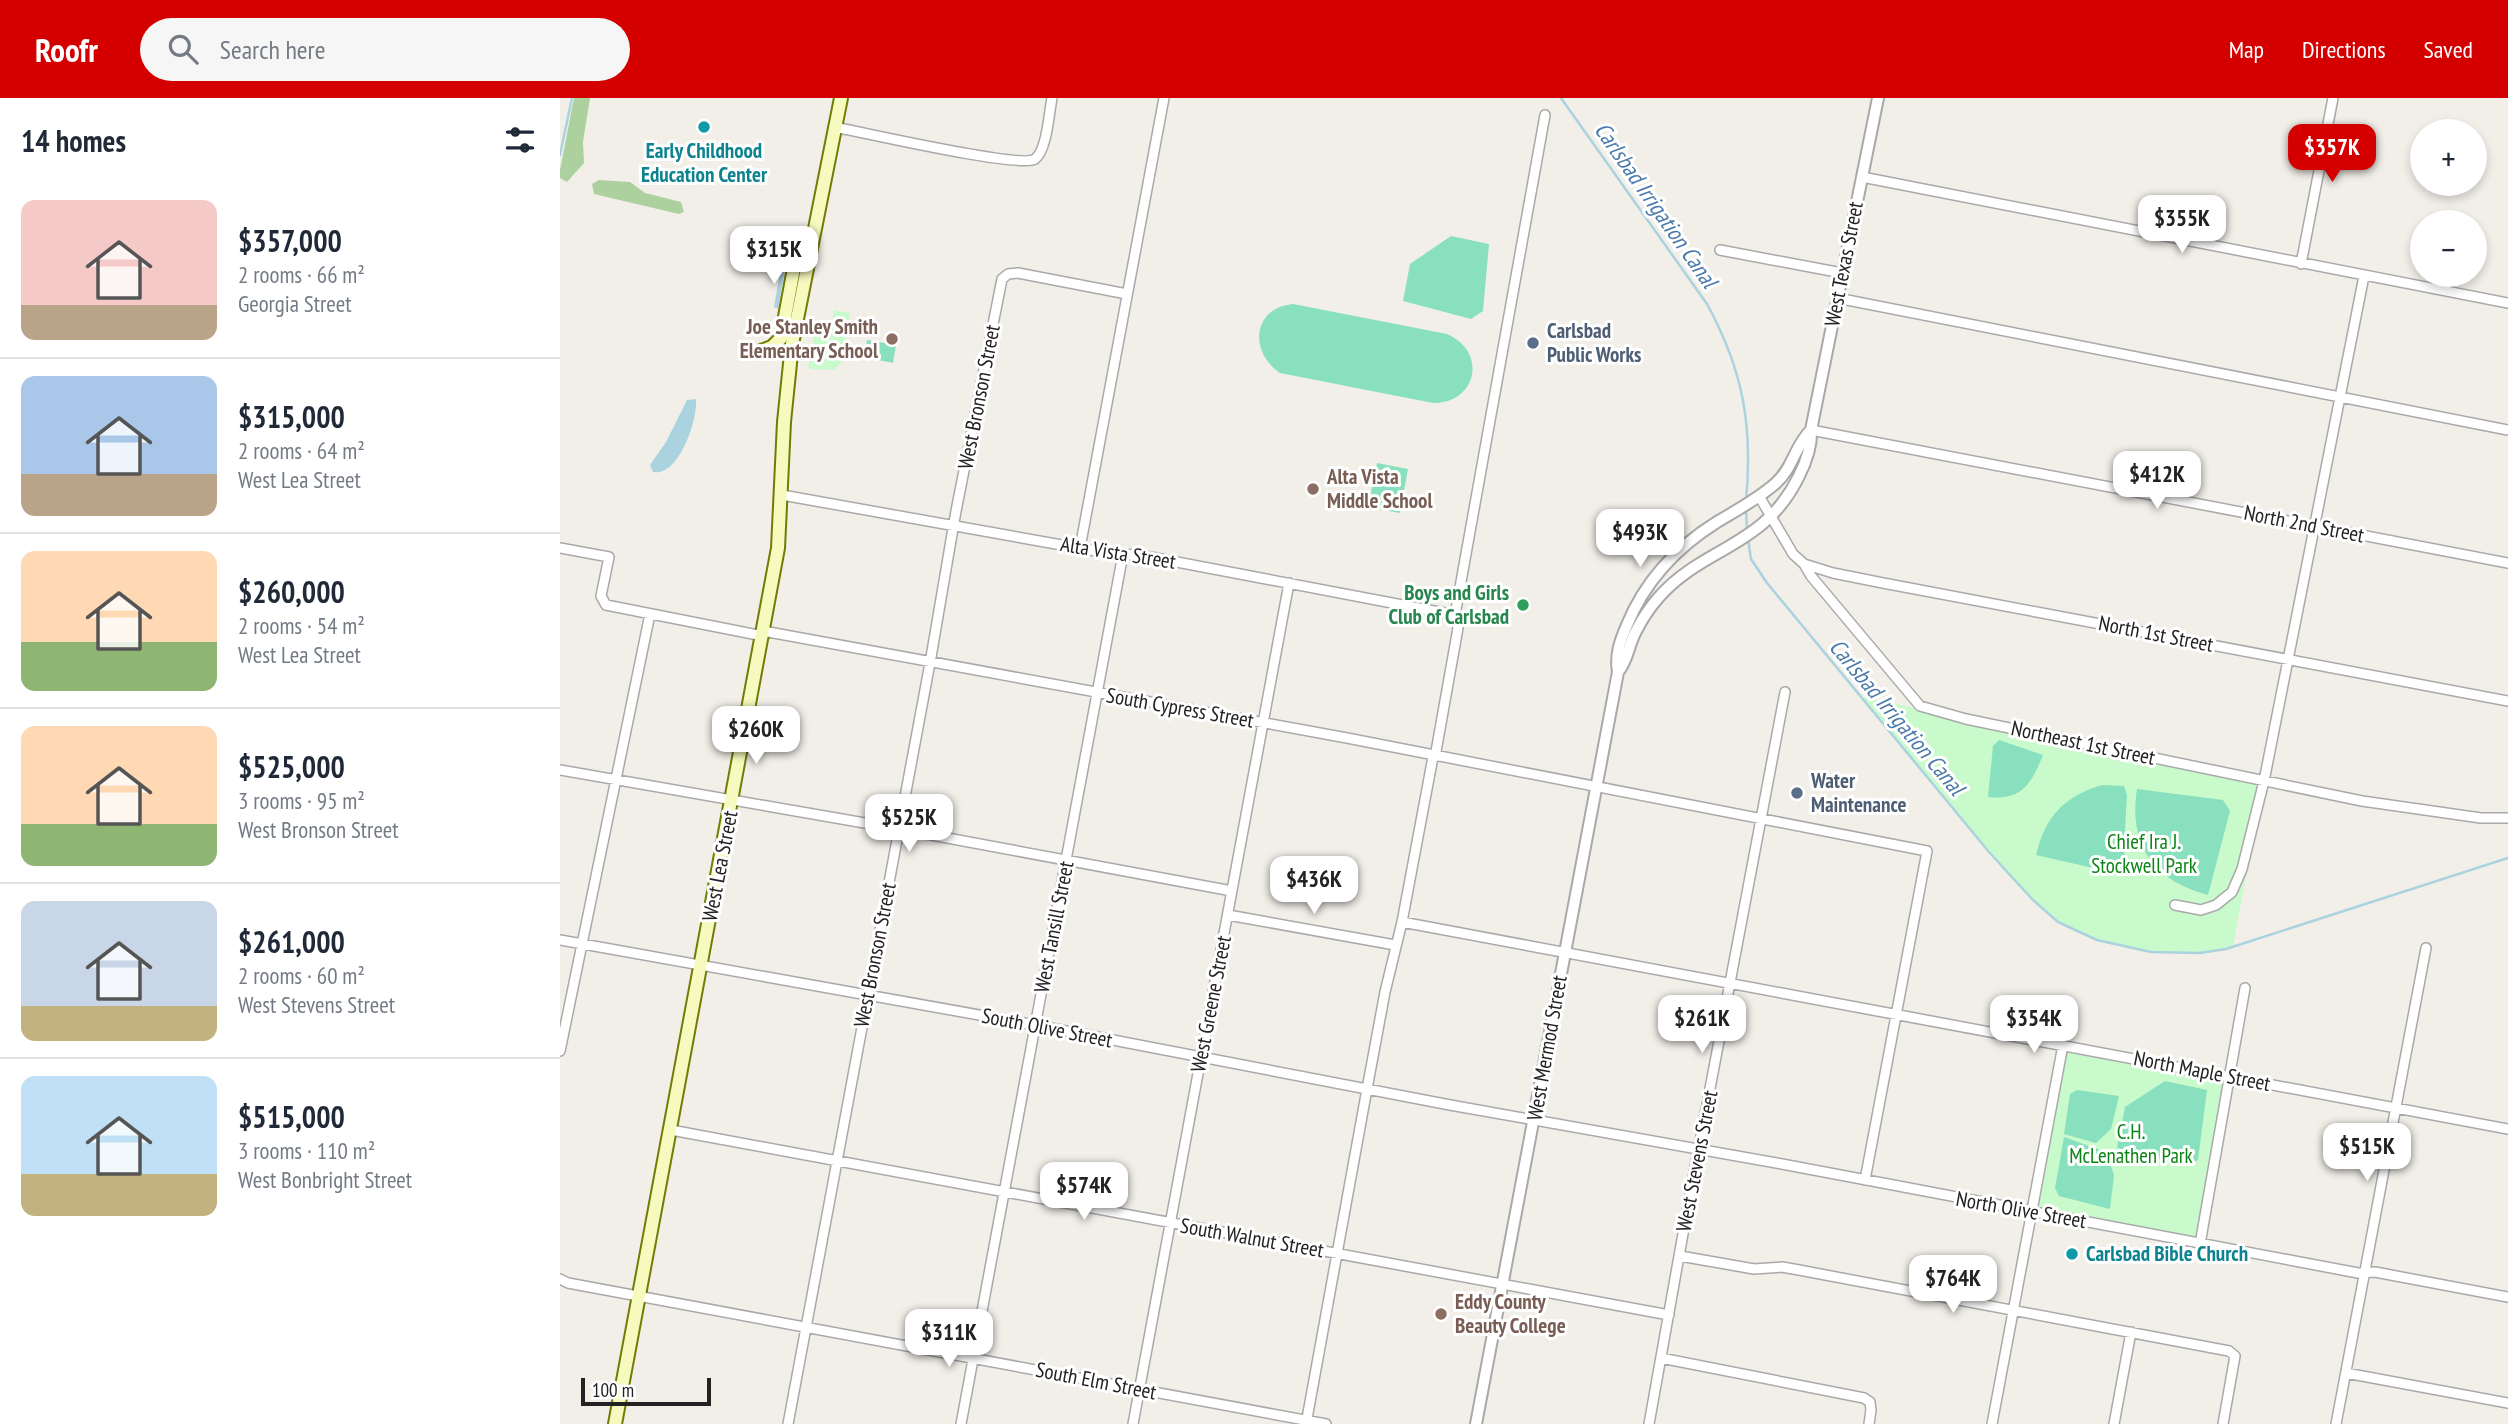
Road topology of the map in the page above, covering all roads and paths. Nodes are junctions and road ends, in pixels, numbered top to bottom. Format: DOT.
graph roads {
  1 [pos="841,98"];
  2 [pos="1052,98"];
  3 [pos="1164,98"];
  4 [pos="1878,98"];
  5 [pos="2333,98"];
  6 [pos="1545,115"];
  7 [pos="834,127"];
  8 [pos="1862,177"];
  9 [pos="810,247"];
  10 [pos="1720,250"];
  11 [pos="2301,264"];
  12 [pos="1842,273"];
  13 [pos="2364,276"];
  14 [pos="1127,294"];
  15 [pos="1837,298"];
  16 [pos="2508,303"];
  17 [pos="761,351"];
  18 [pos="2341,396"];
  19 [pos="1811,430"];
  20 [pos="2508,430"];
  21 [pos="782,495"];
  22 [pos="1759,496"];
  23 [pos="1768,521"];
  24 [pos="954,524"];
  25 [pos="2313,526"];
  26 [pos="560,548"];
  27 [pos="1080,548"];
  28 [pos="1123,554"];
  29 [pos="1804,564"];
  30 [pos="2508,564"];
  31 [pos="1289,583"];
  32 [pos="650,614"];
  33 [pos="1455,615"];
  34 [pos="763,634"];
  35 [pos="2287,659"];
  36 [pos="930,663"];
  37 [pos="1618,671"];
  38 [pos="1785,692"];
  39 [pos="1097,694"];
  40 [pos="2508,701"];
  41 [pos="1263,723"];
  42 [pos="1434,757"];
  43 [pos="560,770"];
  44 [pos="616,780"];
  45 [pos="2264,781"];
  46 [pos="1595,786"];
  47 [pos="733,800"];
  48 [pos="2508,818"];
  49 [pos="1762,820"];
  50 [pos="899,829"];
  51 [pos="1066,860"];
  52 [pos="1232,891"];
  53 [pos="2175,905"];
  54 [pos="1228,915"];
  55 [pos="1402,922"];
  56 [pos="560,940"];
  57 [pos="583,944"];
  58 [pos="1395,945"];
  59 [pos="2426,948"];
  60 [pos="1564,952"];
  61 [pos="701,965"];
  62 [pos="1731,984"];
  63 [pos="2245,988"];
  64 [pos="867,995"];
  65 [pos="1897,1015"];
  66 [pos="1035,1025"];
  67 [pos="2063,1045"];
  68 [pos="560,1051"];
  69 [pos="1201,1057"];
  70 [pos="2229,1076"];
  71 [pos="1367,1089"];
  72 [pos="2396,1108"];
  73 [pos="1533,1120"];
  74 [pos="2508,1129"];
  75 [pos="671,1130"];
  76 [pos="1699,1149"];
  77 [pos="837,1163"];
  78 [pos="1866,1180"];
  79 [pos="1004,1192"];
  80 [pos="2033,1212"];
  81 [pos="1170,1223"];
  82 [pos="2200,1244"];
  83 [pos="1337,1254"];
  84 [pos="1680,1256"];
  85 [pos="2365,1273"];
  86 [pos="560,1279"];
  87 [pos="1502,1284"];
  88 [pos="640,1297"];
  89 [pos="2508,1297"];
  90 [pos="2013,1311"];
  91 [pos="1669,1315"];
  92 [pos="806,1327"];
  93 [pos="2131,1332"];
  94 [pos="1661,1358"];
  95 [pos="973,1359"];
  96 [pos="2346,1373"];
  97 [pos="1140,1389"];
  98 [pos="2508,1403"];
  99 [pos="1306,1422"];
  100 [pos="615,1424"];
  101 [pos="788,1424"];
  102 [pos="961,1424"];
  103 [pos="1133,1424"];
  104 [pos="1326,1424"];
  105 [pos="1476,1424"];
  106 [pos="1649,1424"];
  107 [pos="1868,1424"];
  108 [pos="1992,1424"];
  109 [pos="2114,1424"];
  110 [pos="2223,1424"];
  111 [pos="2336,1424"];
  1 -- 7 [label="main road, West Lea Street"];
  2 -- 7 [label="street"];
  3 -- 14 [label="street"];
  4 -- 8 [label="street, West Texas Street"];
  5 -- 11 [label="street"];
  6 -- 33 [label="street"];
  7 -- 9 [label="main road, West Lea Street"];
  8 -- 11 [label="street"];
  8 -- 12 [label="street, West Texas Street"];
  9 -- 17 [label="main road"];
  9 -- 21 [label="main road, West Lea Street"];
  10 -- 12 [label="street"];
  11 -- 13 [label="street"];
  12 -- 15 [label="street, West Texas Street"];
  13 -- 16 [label="street"];
  13 -- 18 [label="street"];
  14 -- 24 [label="street, West Bronson Street"];
  14 -- 27 [label="street"];
  15 -- 18 [label="street"];
  15 -- 19 [label="street, West Texas Street"];
  18 -- 20 [label="street"];
  18 -- 25 [label="street"];
  19 -- 22 [label="street, West Texas Street"];
  19 -- 23 [label="street, West Texas Street"];
  19 -- 25 [label="street, North 2nd Street"];
  21 -- 24 [label="street, Alta Vista Street"];
  21 -- 34 [label="main road, West Lea Street"];
  22 -- 23 [label="street, Northeast 1st Street"];
  22 -- 37 [label="street, West Texas Street"];
  23 -- 29 [label="street, Northeast 1st Street"];
  23 -- 37 [label="street, West Texas Street"];
  24 -- 27 [label="street, Alta Vista Street"];
  24 -- 36 [label="street, West Bronson Street"];
  25 -- 30 [label="street, North 2nd Street"];
  25 -- 35 [label="street"];
  26 -- 32 [label="street, South Cypress Street"];
  27 -- 28 [label="street, Alta Vista Street"];
  28 -- 31 [label="street, Alta Vista Street"];
  28 -- 39 [label="street, West Tansill Street"];
  29 -- 35 [label="street, North 1st Street"];
  29 -- 45 [label="street, Northeast 1st Street"];
  31 -- 33 [label="street, Alta Vista Street"];
  31 -- 41 [label="street, West Greene Street"];
  32 -- 34 [label="street, South Cypress Street"];
  32 -- 44 [label="street"];
  33 -- 42 [label="street"];
  34 -- 36 [label="street, South Cypress Street"];
  34 -- 47 [label="main road, West Lea Street"];
  35 -- 40 [label="street, North 1st Street"];
  35 -- 45 [label="street"];
  36 -- 39 [label="street, South Cypress Street"];
  36 -- 50 [label="street, West Bronson Street"];
  37 -- 46 [label="street, West Mermod Street"];
  38 -- 49 [label="street, West Stevens Street"];
  39 -- 41 [label="street, South Cypress Street"];
  39 -- 51 [label="street, West Tansill Street"];
  41 -- 42 [label="street, South Cypress Street"];
  41 -- 52 [label="street, West Greene Street"];
  42 -- 46 [label="street, South Cypress Street"];
  42 -- 55 [label="street"];
  43 -- 44 [label="street"];
  44 -- 47 [label="street"];
  44 -- 57 [label="street"];
  45 -- 48 [label="street, Northeast 1st Street"];
  45 -- 53 [label="street"];
  46 -- 49 [label="street, South Cypress Street"];
  46 -- 60 [label="street, West Mermod Street"];
  47 -- 50 [label="street"];
  47 -- 61 [label="main road, West Lea Street"];
  49 -- 62 [label="street, West Stevens Street"];
  49 -- 65 [label="street, South Cypress Street"];
  50 -- 51 [label="street"];
  50 -- 64 [label="street, West Bronson Street"];
  51 -- 52 [label="street"];
  51 -- 66 [label="street, West Tansill Street"];
  52 -- 54 [label="street, West Greene Street"];
  54 -- 58 [label="street"];
  54 -- 69 [label="street, West Greene Street"];
  55 -- 58 [label="street"];
  55 -- 60 [label="street, North Maple Street"];
  56 -- 57 [label="street, South Olive Street"];
  57 -- 61 [label="street, South Olive Street"];
  57 -- 68 [label="street"];
  58 -- 71 [label="street"];
  59 -- 72 [label="street"];
  60 -- 62 [label="street, North Maple Street"];
  60 -- 73 [label="street, West Mermod Street"];
  61 -- 64 [label="street, South Olive Street"];
  61 -- 75 [label="main road, West Lea Street"];
  62 -- 65 [label="street, North Maple Street"];
  62 -- 76 [label="street, West Stevens Street"];
  63 -- 70 [label="street"];
  64 -- 66 [label="street, South Olive Street"];
  64 -- 77 [label="street, West Bronson Street"];
  65 -- 67 [label="street, North Maple Street"];
  65 -- 78 [label="street"];
  66 -- 69 [label="street, South Olive Street"];
  66 -- 79 [label="street, West Tansill Street"];
  67 -- 70 [label="street, North Maple Street"];
  67 -- 80 [label="street"];
  69 -- 71 [label="street, South Olive Street"];
  69 -- 81 [label="street, West Greene Street"];
  70 -- 72 [label="street, North Maple Street"];
  70 -- 82 [label="street"];
  71 -- 73 [label="street, South Olive Street"];
  71 -- 83 [label="street"];
  72 -- 74 [label="street, North Maple Street"];
  72 -- 85 [label="street"];
  73 -- 76 [label="street, North Olive Street"];
  73 -- 87 [label="street, West Mermod Street"];
  75 -- 77 [label="street, South Walnut Street"];
  75 -- 88 [label="main road, West Lea Street"];
  76 -- 78 [label="street, North Olive Street"];
  76 -- 84 [label="street, West Stevens Street"];
  77 -- 79 [label="street, South Walnut Street"];
  77 -- 92 [label="street, West Bronson Street"];
  78 -- 80 [label="street, North Olive Street"];
  79 -- 81 [label="street, South Walnut Street"];
  79 -- 95 [label="street, West Tansill Street"];
  80 -- 82 [label="street, North Olive Street"];
  80 -- 90 [label="street"];
  81 -- 83 [label="street, South Walnut Street"];
  81 -- 97 [label="street, West Greene Street"];
  82 -- 85 [label="street, North Olive Street"];
  83 -- 87 [label="street, South Walnut Street"];
  83 -- 99 [label="street"];
  84 -- 90 [label="street"];
  84 -- 91 [label="street, West Stevens Street"];
  85 -- 89 [label="street, North Olive Street"];
  85 -- 96 [label="street"];
  86 -- 88 [label="street, South Elm Street"];
  87 -- 91 [label="street, South Walnut Street"];
  87 -- 105 [label="street, West Mermod Street"];
  88 -- 92 [label="street, South Elm Street"];
  88 -- 100 [label="main road, West Lea Street"];
  90 -- 93 [label="street"];
  90 -- 108 [label="street"];
  91 -- 94 [label="street, West Stevens Street"];
  92 -- 95 [label="street, South Elm Street"];
  92 -- 101 [label="street, West Bronson Street"];
  93 -- 109 [label="street"];
  93 -- 110 [label="street"];
  94 -- 106 [label="street, West Stevens Street"];
  94 -- 107 [label="street"];
  95 -- 97 [label="street, South Elm Street"];
  95 -- 102 [label="street, West Tansill Street"];
  96 -- 98 [label="street"];
  96 -- 111 [label="street"];
  97 -- 99 [label="street, South Elm Street"];
  97 -- 103 [label="street, West Greene Street"];
  99 -- 104 [label="street, South Elm Street"];
}
